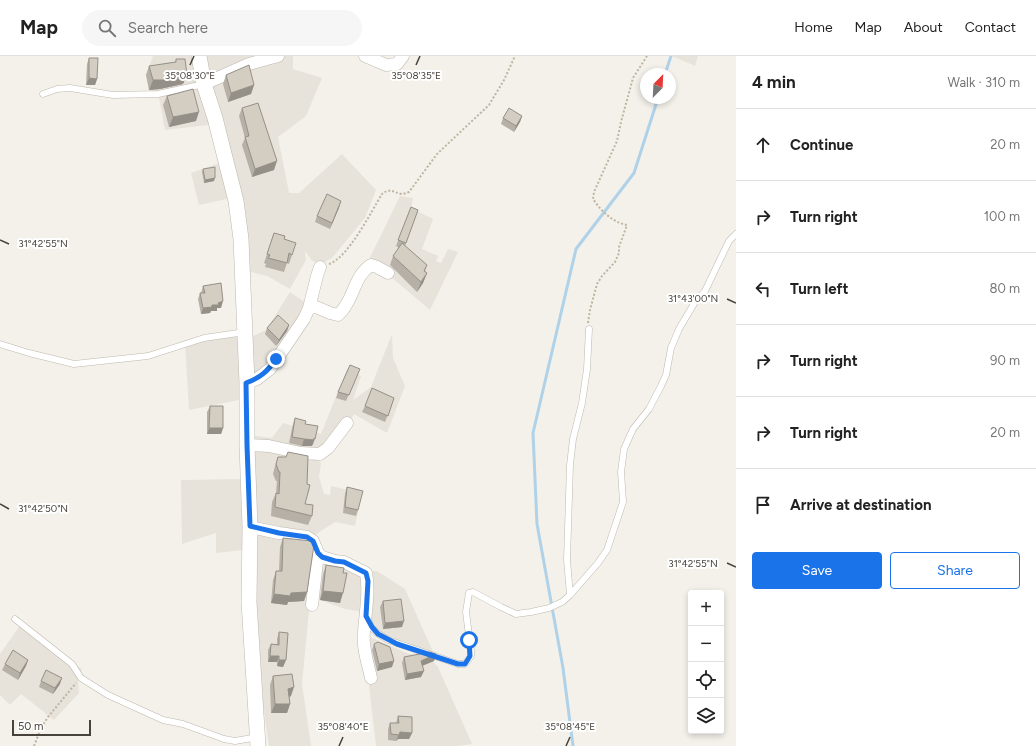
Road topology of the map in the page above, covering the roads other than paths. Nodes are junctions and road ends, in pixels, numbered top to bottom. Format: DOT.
graph roads {
  1 [pos="199,56"];
  2 [pos="278,56"];
  3 [pos="365,56"];
  4 [pos="403,56"];
  5 [pos="204,84"];
  6 [pos="43,94"];
  7 [pos="736,234"];
  8 [pos="320,267"];
  9 [pos="388,273"];
  10 [pos="310,308"];
  11 [pos="589,327"];
  12 [pos="245,332"];
  13 [pos="0,344"];
  14 [pos="246,383"];
  15 [pos="347,423"];
  16 [pos="247,445"];
  17 [pos="250,526"];
  18 [pos="318,553"];
  19 [pos="570,595"];
  20 [pos="312,605"];
  21 [pos="366,616"];
  22 [pos="15,620"];
  23 [pos="371,678"];
  24 [pos="258,741"];
  1 -- 5 [label="street"];
  2 -- 5 [label="street"];
  3 -- 4 [label="street"];
  5 -- 6 [label="lane"];
  5 -- 12 [label="street"];
  7 -- 19 [label="lane"];
  8 -- 10 [label="street"];
  9 -- 10 [label="street"];
  10 -- 14 [label="street"];
  11 -- 19 [label="lane"];
  12 -- 13 [label="lane"];
  12 -- 14 [label="street"];
  14 -- 16 [label="street"];
  15 -- 16 [label="street"];
  16 -- 17 [label="street"];
  17 -- 18 [label="street"];
  17 -- 24 [label="street"];
  18 -- 20 [label="street"];
  18 -- 21 [label="street"];
  19 -- 21 [label="lane"];
  21 -- 23 [label="street"];
  22 -- 24 [label="lane"];
}
